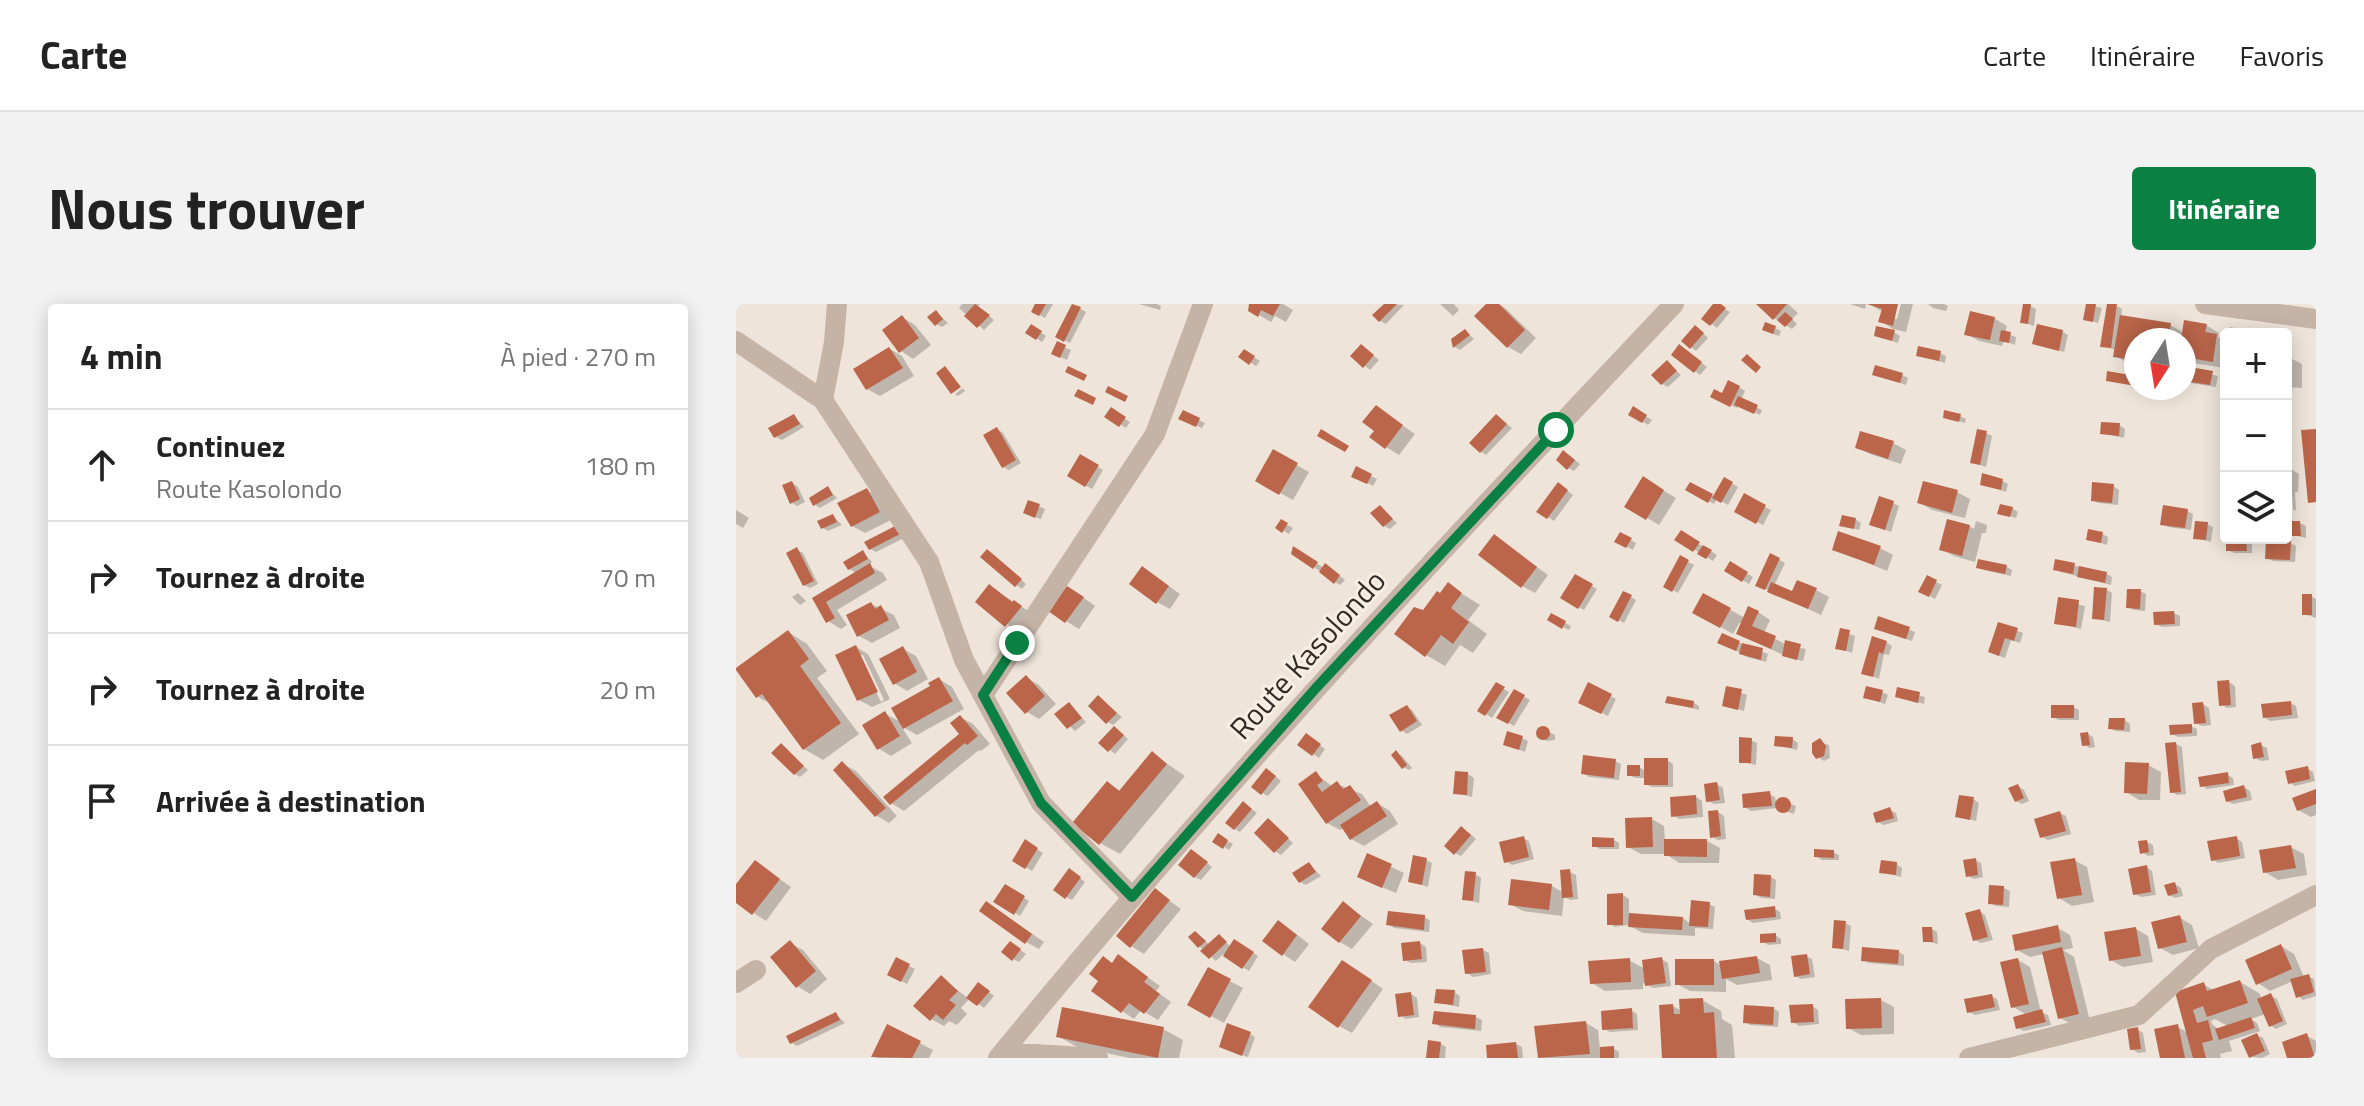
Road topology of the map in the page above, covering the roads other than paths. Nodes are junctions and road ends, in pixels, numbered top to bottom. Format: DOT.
graph roads {
  1 [pos="837,304"];
  2 [pos="1203,304"];
  3 [pos="1674,304"];
  4 [pos="2205,304"];
  5 [pos="2316,319"];
  6 [pos="736,341"];
  7 [pos="823,400"];
  8 [pos="983,695"];
  9 [pos="2316,895"];
  10 [pos="1132,897"];
  11 [pos="756,970"];
  12 [pos="736,983"];
  13 [pos="1000,1055"];
  14 [pos="1098,1058"];
  15 [pos="1969,1058"];
  1 -- 7 [label="street"];
  2 -- 8 [label="street"];
  3 -- 10 [label="street, Route Kasolondo"];
  4 -- 5 [label="street"];
  6 -- 7 [label="street"];
  7 -- 8 [label="street"];
  8 -- 10 [label="street"];
  9 -- 15 [label="street"];
  10 -- 13 [label="street, Route Kasolondo"];
  11 -- 12 [label="street"];
  13 -- 14 [label="street"];
}
